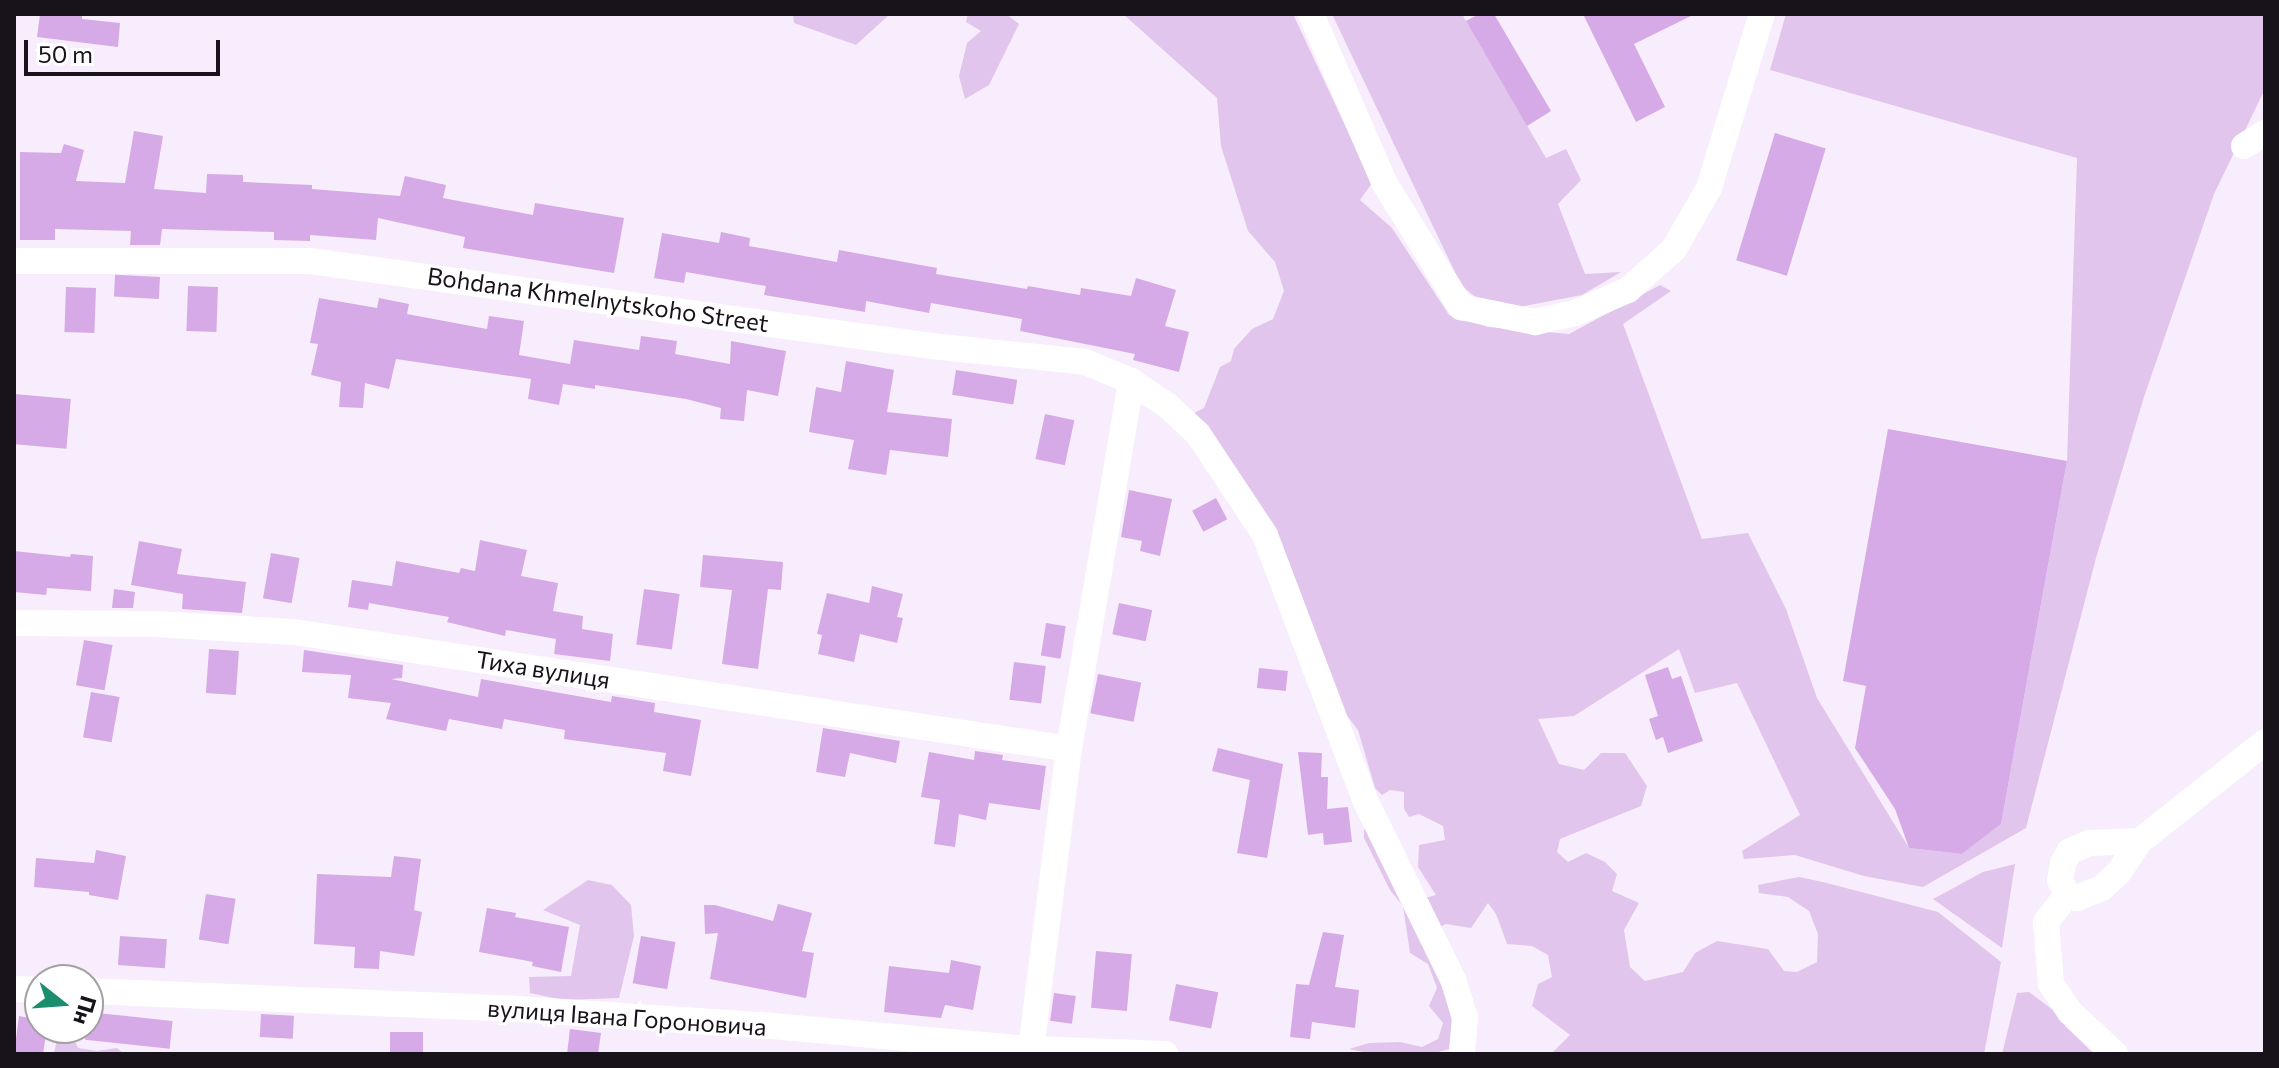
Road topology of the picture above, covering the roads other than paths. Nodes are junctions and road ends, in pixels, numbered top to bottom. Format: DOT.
graph roads {
  1 [pos="1311,14"];
  2 [pos="1762,14"];
  3 [pos="14,261"];
  4 [pos="1131,381"];
  5 [pos="14,623"];
  6 [pos="2265,742"];
  7 [pos="1069,749"];
  8 [pos="2140,841"];
  9 [pos="2067,895"];
  10 [pos="104,992"];
  11 [pos="1019,1050"];
  12 [pos="1165,1054"];
  13 [pos="1462,1054"];
  14 [pos="2115,1054"];
  1 -- 2 [label="street"];
  3 -- 4 [label="street, Bohdana Khmelnytskoho Street"];
  4 -- 7 [label="street"];
  4 -- 13 [label="street, Bohdana Khmelnytskoho Street"];
  5 -- 7 [label="street, Тиха вулиця"];
  6 -- 8 [label="street"];
  7 -- 11 [label="street"];
  8 -- 9 [label="street"];
  8 -- 9 [label="street"];
  9 -- 14 [label="street"];
  10 -- 11 [label="street, вулиця Івана Гороновича"];
  11 -- 12 [label="street, вулиця Івана Гороновича"];
}
